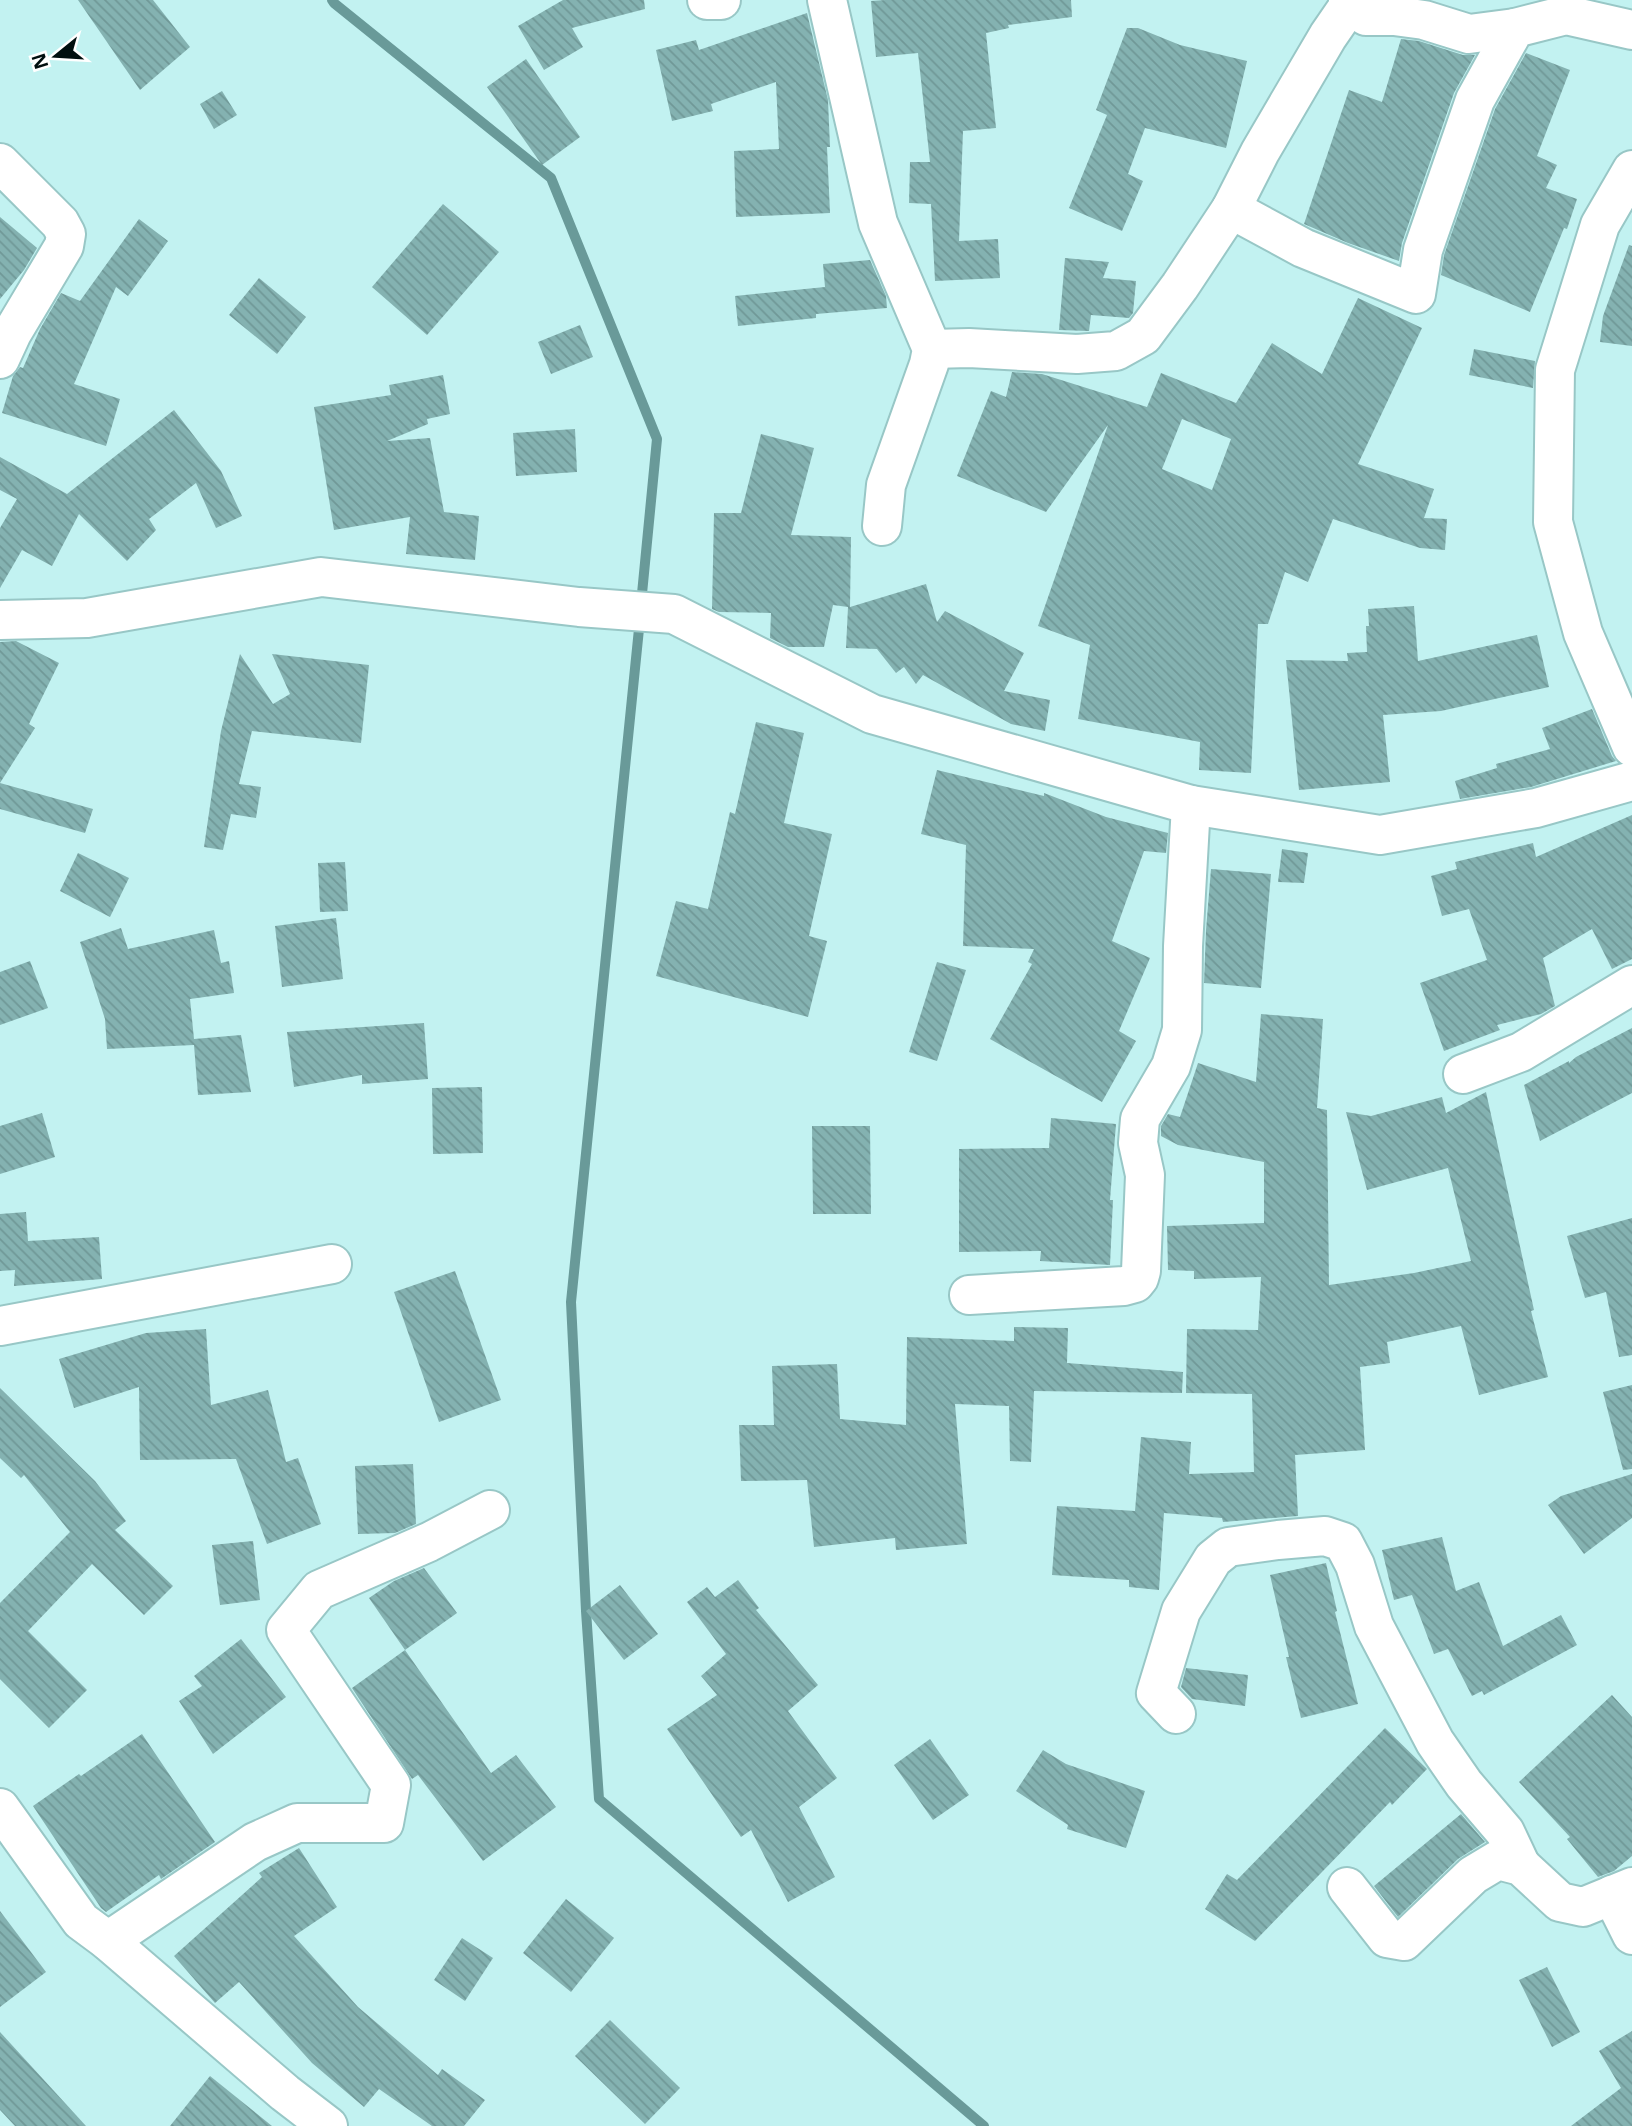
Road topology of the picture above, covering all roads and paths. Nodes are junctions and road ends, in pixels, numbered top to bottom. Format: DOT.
graph roads {
  1 [pos="707,0"];
  2 [pos="721,0"];
  3 [pos="827,0"];
  4 [pos="1349,2"];
  5 [pos="1516,28"];
  6 [pos="1632,30"];
  7 [pos="0,163"];
  8 [pos="1632,170"];
  9 [pos="1231,209"];
  10 [pos="932,349"];
  11 [pos="0,359"];
  12 [pos="881,526"];
  13 [pos="0,620"];
  14 [pos="1632,755"];
  15 [pos="1191,805"];
  16 [pos="1632,985"];
  17 [pos="1463,1074"];
  18 [pos="332,1264"];
  19 [pos="969,1296"];
  20 [pos="0,1326"];
  21 [pos="489,1510"];
  22 [pos="1176,1714"];
  23 [pos="0,1808"];
  24 [pos="1521,1866"];
  25 [pos="1348,1887"];
  26 [pos="1622,1891"];
  27 [pos="1632,1935"];
  28 [pos="108,1941"];
  29 [pos="328,2126"];
  1 -- 2 [label="street"];
  3 -- 10 [label="street"];
  4 -- 5 [label="street"];
  4 -- 9 [label="street"];
  5 -- 6 [label="street"];
  5 -- 9 [label="street"];
  7 -- 11 [label="street"];
  8 -- 14 [label="street"];
  9 -- 10 [label="street"];
  10 -- 12 [label="street"];
  13 -- 15 [label="street"];
  14 -- 15 [label="street"];
  15 -- 19 [label="street"];
  16 -- 17 [label="street"];
  18 -- 20 [label="street"];
  21 -- 28 [label="street"];
  22 -- 24 [label="street"];
  23 -- 28 [label="street"];
  24 -- 25 [label="street"];
  24 -- 26 [label="street"];
  26 -- 27 [label="street"];
  28 -- 29 [label="street"];
}
